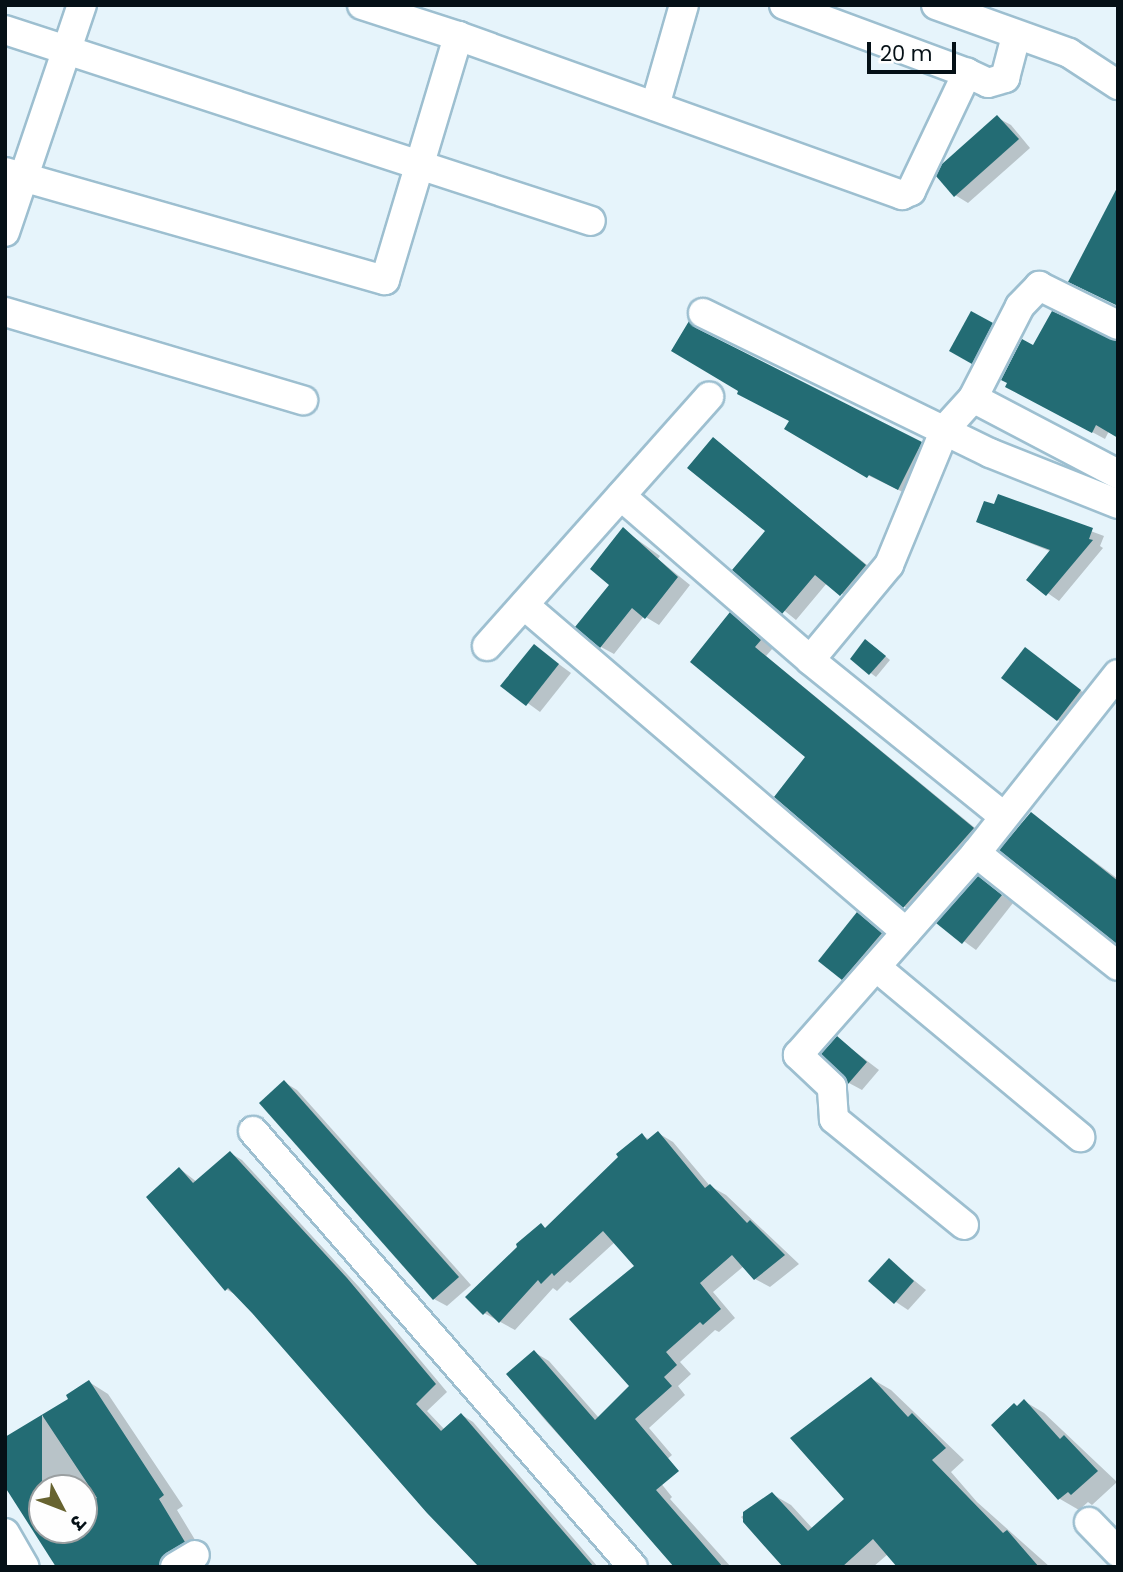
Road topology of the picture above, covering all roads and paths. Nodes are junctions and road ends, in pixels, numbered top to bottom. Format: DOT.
graph roads {
  1 [pos="82,5"];
  2 [pos="362,5"];
  3 [pos="684,5"];
  4 [pos="784,5"];
  5 [pos="939,6"];
  6 [pos="5,30"];
  7 [pos="458,36"];
  8 [pos="1016,36"];
  9 [pos="67,50"];
  10 [pos="967,73"];
  11 [pos="1118,85"];
  12 [pos="655,106"];
  13 [pos="419,165"];
  14 [pos="15,174"];
  15 [pos="591,221"];
  16 [pos="5,232"];
  17 [pos="5,312"];
  18 [pos="703,313"];
  19 [pos="1118,325"];
  20 [pos="709,397"];
  21 [pos="973,398"];
  22 [pos="303,400"];
  23 [pos="944,429"];
  24 [pos="1118,474"];
  25 [pos="621,496"];
  26 [pos="1118,504"];
  27 [pos="524,605"];
  28 [pos="487,646"];
  29 [pos="810,660"];
  30 [pos="1118,674"];
  31 [pos="1003,816"];
  32 [pos="976,853"];
  33 [pos="906,932"];
  34 [pos="1118,966"];
  35 [pos="876,967"];
  36 [pos="254,1131"];
  37 [pos="1080,1137"];
  38 [pos="964,1225"];
  39 [pos="1089,1521"];
  40 [pos="5,1533"];
  41 [pos="1118,1552"];
  42 [pos="25,1567"];
  43 [pos="633,1567"];
  1 -- 9 [label="street"];
  2 -- 7 [label="street"];
  3 -- 12 [label="street"];
  4 -- 10 [label="street"];
  5 -- 8 [label="street"];
  6 -- 9 [label="street"];
  7 -- 12 [label="street"];
  7 -- 13 [label="street"];
  8 -- 10 [label="street"];
  8 -- 11 [label="street"];
  9 -- 13 [label="street"];
  9 -- 14 [label="street"];
  10 -- 12 [label="street"];
  13 -- 14 [label="street"];
  13 -- 15 [label="street"];
  14 -- 16 [label="street"];
  17 -- 22 [label="street"];
  18 -- 23 [label="street"];
  19 -- 21 [label="street"];
  20 -- 25 [label="street"];
  21 -- 23 [label="street"];
  21 -- 24 [label="street"];
  23 -- 26 [label="street"];
  23 -- 29 [label="street"];
  25 -- 27 [label="street"];
  25 -- 29 [label="street"];
  27 -- 28 [label="street"];
  27 -- 33 [label="street"];
  29 -- 31 [label="street"];
  30 -- 31 [label="street"];
  31 -- 32 [label="street"];
  32 -- 33 [label="street"];
  32 -- 34 [label="street"];
  33 -- 35 [label="street"];
  35 -- 37 [label="street"];
  35 -- 38 [label="street"];
  36 -- 43 [label="street"];
  39 -- 41 [label="street"];
  40 -- 42 [label="street"];
}
